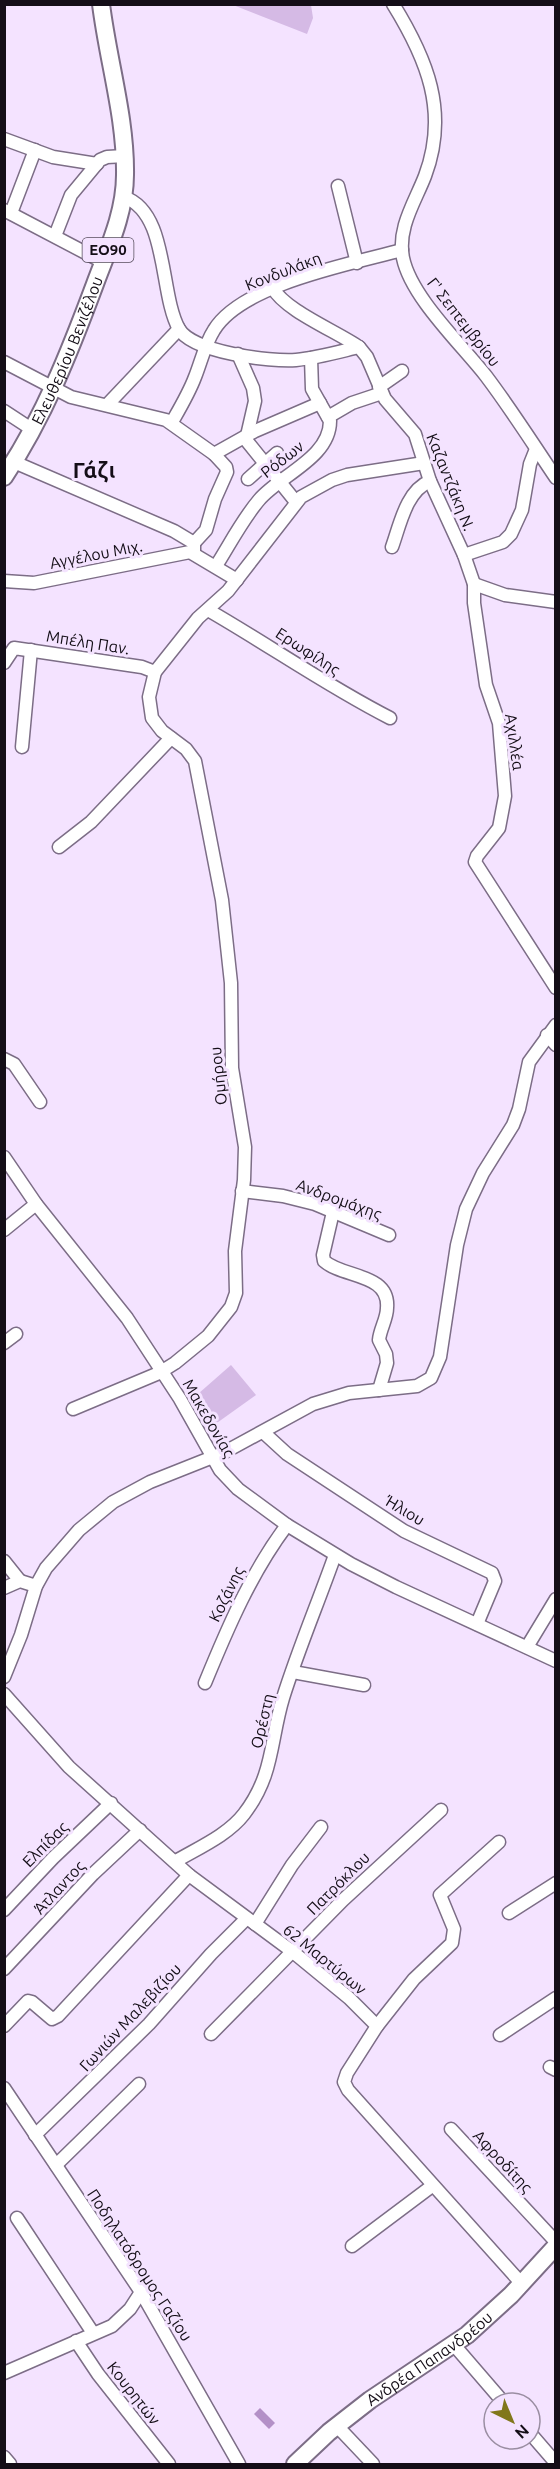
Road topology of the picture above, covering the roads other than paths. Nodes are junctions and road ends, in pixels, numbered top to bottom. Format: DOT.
graph roads {
  1 [pos="101,4"];
  2 [pos="393,4"];
  3 [pos="4,139"];
  4 [pos="35,150"];
  5 [pos="125,156"];
  6 [pos="97,164"];
  7 [pos="338,186"];
  8 [pos="124,197"];
  9 [pos="8,211"];
  10 [pos="55,236"];
  11 [pos="402,250"];
  12 [pos="104,262"];
  13 [pos="357,262"];
  14 [pos="273,288"];
  15 [pos="179,329"];
  16 [pos="206,347"];
  17 [pos="359,347"];
  18 [pos="238,354"];
  19 [pos="311,358"];
  20 [pos="4,362"];
  21 [pos="402,371"];
  22 [pos="53,388"];
  23 [pos="380,390"];
  24 [pos="320,403"];
  25 [pos="107,405"];
  26 [pos="4,411"];
  27 [pos="328,417"];
  28 [pos="172,422"];
  29 [pos="33,430"];
  30 [pos="245,436"];
  31 [pos="536,449"];
  32 [pos="277,453"];
  33 [pos="214,454"];
  34 [pos="14,462"];
  35 [pos="263,463"];
  36 [pos="424,463"];
  37 [pos="4,477"];
  38 [pos="555,478"];
  39 [pos="248,479"];
  40 [pos="278,481"];
  41 [pos="430,481"];
  42 [pos="296,502"];
  43 [pos="392,547"];
  44 [pos="194,548"];
  45 [pos="464,555"];
  46 [pos="216,566"];
  47 [pos="237,580"];
  48 [pos="4,581"];
  49 [pos="474,584"];
  50 [pos="555,602"];
  51 [pos="208,610"];
  52 [pos="31,650"];
  53 [pos="4,663"];
  54 [pos="155,672"];
  55 [pos="390,718"];
  56 [pos="171,738"];
  57 [pos="22,747"];
  58 [pos="59,847"];
  59 [pos="555,988"];
  60 [pos="555,1025"];
  61 [pos="551,1040"];
  62 [pos="4,1059"];
  63 [pos="40,1102"];
  64 [pos="4,1157"];
  65 [pos="242,1191"];
  66 [pos="36,1204"];
  67 [pos="333,1212"];
  68 [pos="4,1230"];
  69 [pos="389,1235"];
  70 [pos="16,1334"];
  71 [pos="4,1343"];
  72 [pos="162,1371"];
  73 [pos="379,1389"];
  74 [pos="73,1409"];
  75 [pos="263,1432"];
  76 [pos="213,1457"];
  77 [pos="287,1525"];
  78 [pos="335,1555"];
  79 [pos="4,1561"];
  80 [pos="20,1581"];
  81 [pos="36,1586"];
  82 [pos="4,1588"];
  83 [pos="554,1606"];
  84 [pos="477,1624"];
  85 [pos="527,1647"];
  86 [pos="555,1661"];
  87 [pos="293,1672"];
  88 [pos="4,1677"];
  89 [pos="205,1683"];
  90 [pos="364,1685"];
  91 [pos="4,1694"];
  92 [pos="111,1803"];
  93 [pos="441,1810"];
  94 [pos="321,1827"];
  95 [pos="140,1830"];
  96 [pos="499,1842"];
  97 [pos="176,1861"];
  98 [pos="189,1875"];
  99 [pos="555,1883"];
  100 [pos="4,1910"];
  101 [pos="509,1912"];
  102 [pos="251,1921"];
  103 [pos="293,1952"];
  104 [pos="4,1969"];
  105 [pos="555,1998"];
  106 [pos="4,2026"];
  107 [pos="377,2026"];
  108 [pos="211,2034"];
  109 [pos="500,2035"];
  110 [pos="139,2084"];
  111 [pos="4,2088"];
  112 [pos="451,2129"];
  113 [pos="35,2135"];
  114 [pos="56,2165"];
  115 [pos="432,2186"];
  116 [pos="17,2218"];
  117 [pos="555,2244"];
  118 [pos="352,2246"];
  119 [pos="522,2284"];
  120 [pos="141,2292"];
  121 [pos="93,2333"];
  122 [pos="76,2341"];
  123 [pos="454,2345"];
  124 [pos="4,2373"];
  125 [pos="494,2391"];
  126 [pos="337,2426"];
  127 [pos="542,2447"];
  128 [pos="4,2457"];
  129 [pos="555,2463"];
  130 [pos="10,2464"];
  131 [pos="169,2464"];
  132 [pos="239,2464"];
  133 [pos="295,2464"];
  134 [pos="373,2464"];
  1 -- 5 [label="main road, Ελευθερίου Βενιζέλου / ΕΟ90"];
  2 -- 11 [label="street, Γ' Σεπτεμβρίου"];
  3 -- 4 [label="street"];
  4 -- 6 [label="street"];
  4 -- 9 [label="street"];
  5 -- 6 [label="street"];
  5 -- 8 [label="main road, Ελευθερίου Βενιζέλου / ΕΟ90"];
  6 -- 10 [label="street"];
  7 -- 13 [label="street"];
  8 -- 12 [label="main road, Ελευθερίου Βενιζέλου / ΕΟ90"];
  8 -- 15 [label="street"];
  9 -- 10 [label="street"];
  10 -- 12 [label="street"];
  11 -- 13 [label="street, Κονδυλάκη"];
  11 -- 31 [label="street, Γ' Σεπτεμβρίου"];
  12 -- 22 [label="main road, Ελευθερίου Βενιζέλου / ΕΟ90"];
  13 -- 14 [label="street, Κονδυλάκη"];
  14 -- 16 [label="street, Κονδυλάκη"];
  14 -- 17 [label="street"];
  15 -- 16 [label="street"];
  15 -- 25 [label="street"];
  16 -- 18 [label="street"];
  16 -- 28 [label="street, Κονδυλάκη"];
  17 -- 19 [label="street"];
  17 -- 23 [label="street, Καζαντζάκη Ν."];
  18 -- 19 [label="street"];
  18 -- 30 [label="street"];
  19 -- 24 [label="street"];
  20 -- 22 [label="street"];
  21 -- 23 [label="street"];
  22 -- 25 [label="street"];
  22 -- 29 [label="main road, Ελευθερίου Βενιζέλου / ΕΟ90"];
  23 -- 27 [label="street"];
  23 -- 36 [label="street, Καζαντζάκη Ν."];
  24 -- 27 [label="street"];
  24 -- 30 [label="street"];
  25 -- 28 [label="street"];
  26 -- 29 [label="street"];
  27 -- 40 [label="street, Ρόδων"];
  28 -- 33 [label="street"];
  29 -- 34 [label="main road, Ελευθερίου Βενιζέλου / ΕΟ90"];
  30 -- 33 [label="street"];
  30 -- 35 [label="street"];
  31 -- 38 [label="street, Γ' Σεπτεμβρίου"];
  31 -- 45 [label="street"];
  32 -- 35 [label="street"];
  33 -- 44 [label="street"];
  34 -- 37 [label="main road, Ελευθερίου Βενιζέλου / ΕΟ90"];
  34 -- 44 [label="street"];
  35 -- 39 [label="street"];
  35 -- 40 [label="street"];
  36 -- 41 [label="street, Καζαντζάκη Ν."];
  36 -- 42 [label="street"];
  40 -- 42 [label="street"];
  40 -- 46 [label="street, Ρόδων"];
  41 -- 43 [label="street"];
  41 -- 45 [label="street, Καζαντζάκη Ν."];
  42 -- 47 [label="street"];
  44 -- 46 [label="street"];
  44 -- 48 [label="street, Αγγέλου Μιχ."];
  45 -- 49 [label="street, Καζαντζάκη Ν."];
  46 -- 47 [label="street"];
  47 -- 51 [label="street"];
  49 -- 50 [label="street"];
  49 -- 59 [label="street, Αχιλλέα"];
  51 -- 54 [label="street"];
  51 -- 55 [label="street, Ερωφίλης"];
  52 -- 53 [label="street, Μπέλη Παν."];
  52 -- 54 [label="street, Μπέλη Παν."];
  52 -- 57 [label="street"];
  54 -- 56 [label="street, Ομήρου"];
  56 -- 58 [label="street"];
  56 -- 65 [label="street, Ομήρου"];
  60 -- 61 [label="street"];
  61 -- 73 [label="street"];
  62 -- 63 [label="street"];
  64 -- 66 [label="street, Μακεδονίας"];
  65 -- 67 [label="street, Ανδρομάχης"];
  65 -- 72 [label="street, Ομήρου"];
  66 -- 68 [label="street"];
  66 -- 72 [label="street, Μακεδονίας"];
  67 -- 69 [label="street, Ανδρομάχης"];
  67 -- 73 [label="street"];
  70 -- 71 [label="street"];
  72 -- 74 [label="street, Ομήρου"];
  72 -- 76 [label="street, Μακεδονίας"];
  73 -- 75 [label="street"];
  75 -- 76 [label="street"];
  75 -- 84 [label="street, Ήλιου"];
  76 -- 77 [label="street, Μακεδονίας"];
  76 -- 81 [label="street"];
  77 -- 78 [label="street, Μακεδονίας"];
  77 -- 89 [label="street, Κοζάνης"];
  78 -- 84 [label="street, Μακεδονίας"];
  78 -- 87 [label="street, Ορέστη"];
  79 -- 80 [label="street"];
  80 -- 81 [label="street"];
  80 -- 82 [label="street"];
  81 -- 88 [label="street"];
  83 -- 85 [label="street"];
  84 -- 85 [label="street, Μακεδονίας"];
  85 -- 86 [label="street, Μακεδονίας"];
  87 -- 90 [label="street"];
  87 -- 97 [label="street, Ορέστη"];
  91 -- 92 [label="street, 62 Μαρτύρων"];
  92 -- 95 [label="street, 62 Μαρτύρων"];
  92 -- 100 [label="street, Ελπίδας"];
  93 -- 103 [label="street, Πατρόκλου"];
  94 -- 102 [label="street, Γωνιών Μαλεβιζίου"];
  95 -- 97 [label="street, 62 Μαρτύρων"];
  95 -- 104 [label="street, Άτλαντος"];
  96 -- 107 [label="street"];
  97 -- 98 [label="street, 62 Μαρτύρων"];
  98 -- 102 [label="street, 62 Μαρτύρων"];
  98 -- 106 [label="street"];
  99 -- 101 [label="street"];
  102 -- 103 [label="street, 62 Μαρτύρων"];
  102 -- 113 [label="street, Γωνιών Μαλεβιζίου"];
  103 -- 107 [label="street, 62 Μαρτύρων"];
  103 -- 108 [label="street, Πατρόκλου"];
  105 -- 109 [label="street"];
  107 -- 115 [label="street"];
  110 -- 114 [label="street"];
  111 -- 113 [label="street, Ποδηλατόδρομος Γαζίου"];
  112 -- 117 [label="street, Αφροδίτης"];
  113 -- 114 [label="street, Ποδηλατόδρομος Γαζίου"];
  114 -- 120 [label="street, Ποδηλατόδρομος Γαζίου"];
  115 -- 118 [label="street"];
  115 -- 119 [label="street"];
  116 -- 121 [label="street"];
  117 -- 119 [label="main road, Ανδρέα Παπανδρέου"];
  119 -- 123 [label="main road, Ανδρέα Παπανδρέου"];
  120 -- 121 [label="street"];
  120 -- 132 [label="street, Ποδηλατόδρομος Γαζίου"];
  121 -- 122 [label="street"];
  122 -- 124 [label="street"];
  122 -- 131 [label="street, Κουρητών"];
  123 -- 125 [label="street"];
  123 -- 126 [label="main road, Ανδρέα Παπανδρέου"];
  126 -- 133 [label="main road, Ανδρέα Παπανδρέου"];
  126 -- 134 [label="street"];
  127 -- 129 [label="street"];
  128 -- 130 [label="street"];
}
